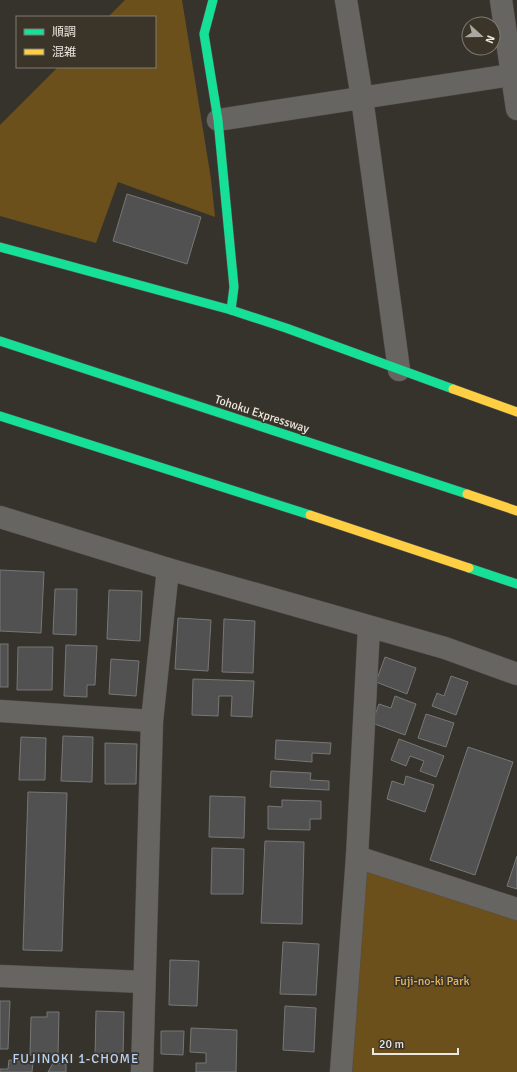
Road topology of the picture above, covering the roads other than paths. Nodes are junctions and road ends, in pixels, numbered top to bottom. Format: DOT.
graph roads {
  1 [pos="213,0"];
  2 [pos="346,0"];
  3 [pos="501,0"];
  4 [pos="515,74"];
  5 [pos="362,98"];
  6 [pos="517,109"];
  7 [pos="218,120"];
  8 [pos="0,247"];
  9 [pos="231,310"];
  10 [pos="0,341"];
  11 [pos="399,370"];
  12 [pos="517,412"];
  13 [pos="0,416"];
  14 [pos="517,511"];
  15 [pos="0,518"];
  16 [pos="168,569"];
  17 [pos="517,584"];
  18 [pos="369,627"];
  19 [pos="517,674"];
  20 [pos="0,711"];
  21 [pos="152,720"];
  22 [pos="357,857"];
  23 [pos="517,909"];
  24 [pos="0,976"];
  25 [pos="144,982"];
  26 [pos="142,1072"];
  27 [pos="341,1072"];
  1 -- 7 [label="main road"];
  2 -- 5 [label="street"];
  3 -- 4 [label="street"];
  4 -- 5 [label="street"];
  4 -- 6 [label="street"];
  5 -- 7 [label="street"];
  5 -- 11 [label="street"];
  7 -- 9 [label="main road"];
  8 -- 9 [label="main road"];
  9 -- 11 [label="main road"];
  10 -- 14 [label="main road, Tohoku Expressway"];
  11 -- 12 [label="main road"];
  13 -- 17 [label="main road"];
  15 -- 16 [label="street"];
  16 -- 18 [label="street"];
  16 -- 21 [label="street"];
  18 -- 19 [label="street"];
  18 -- 22 [label="street"];
  20 -- 21 [label="street"];
  21 -- 25 [label="street"];
  22 -- 23 [label="street"];
  22 -- 27 [label="street"];
  24 -- 25 [label="street"];
  25 -- 26 [label="street"];
}
